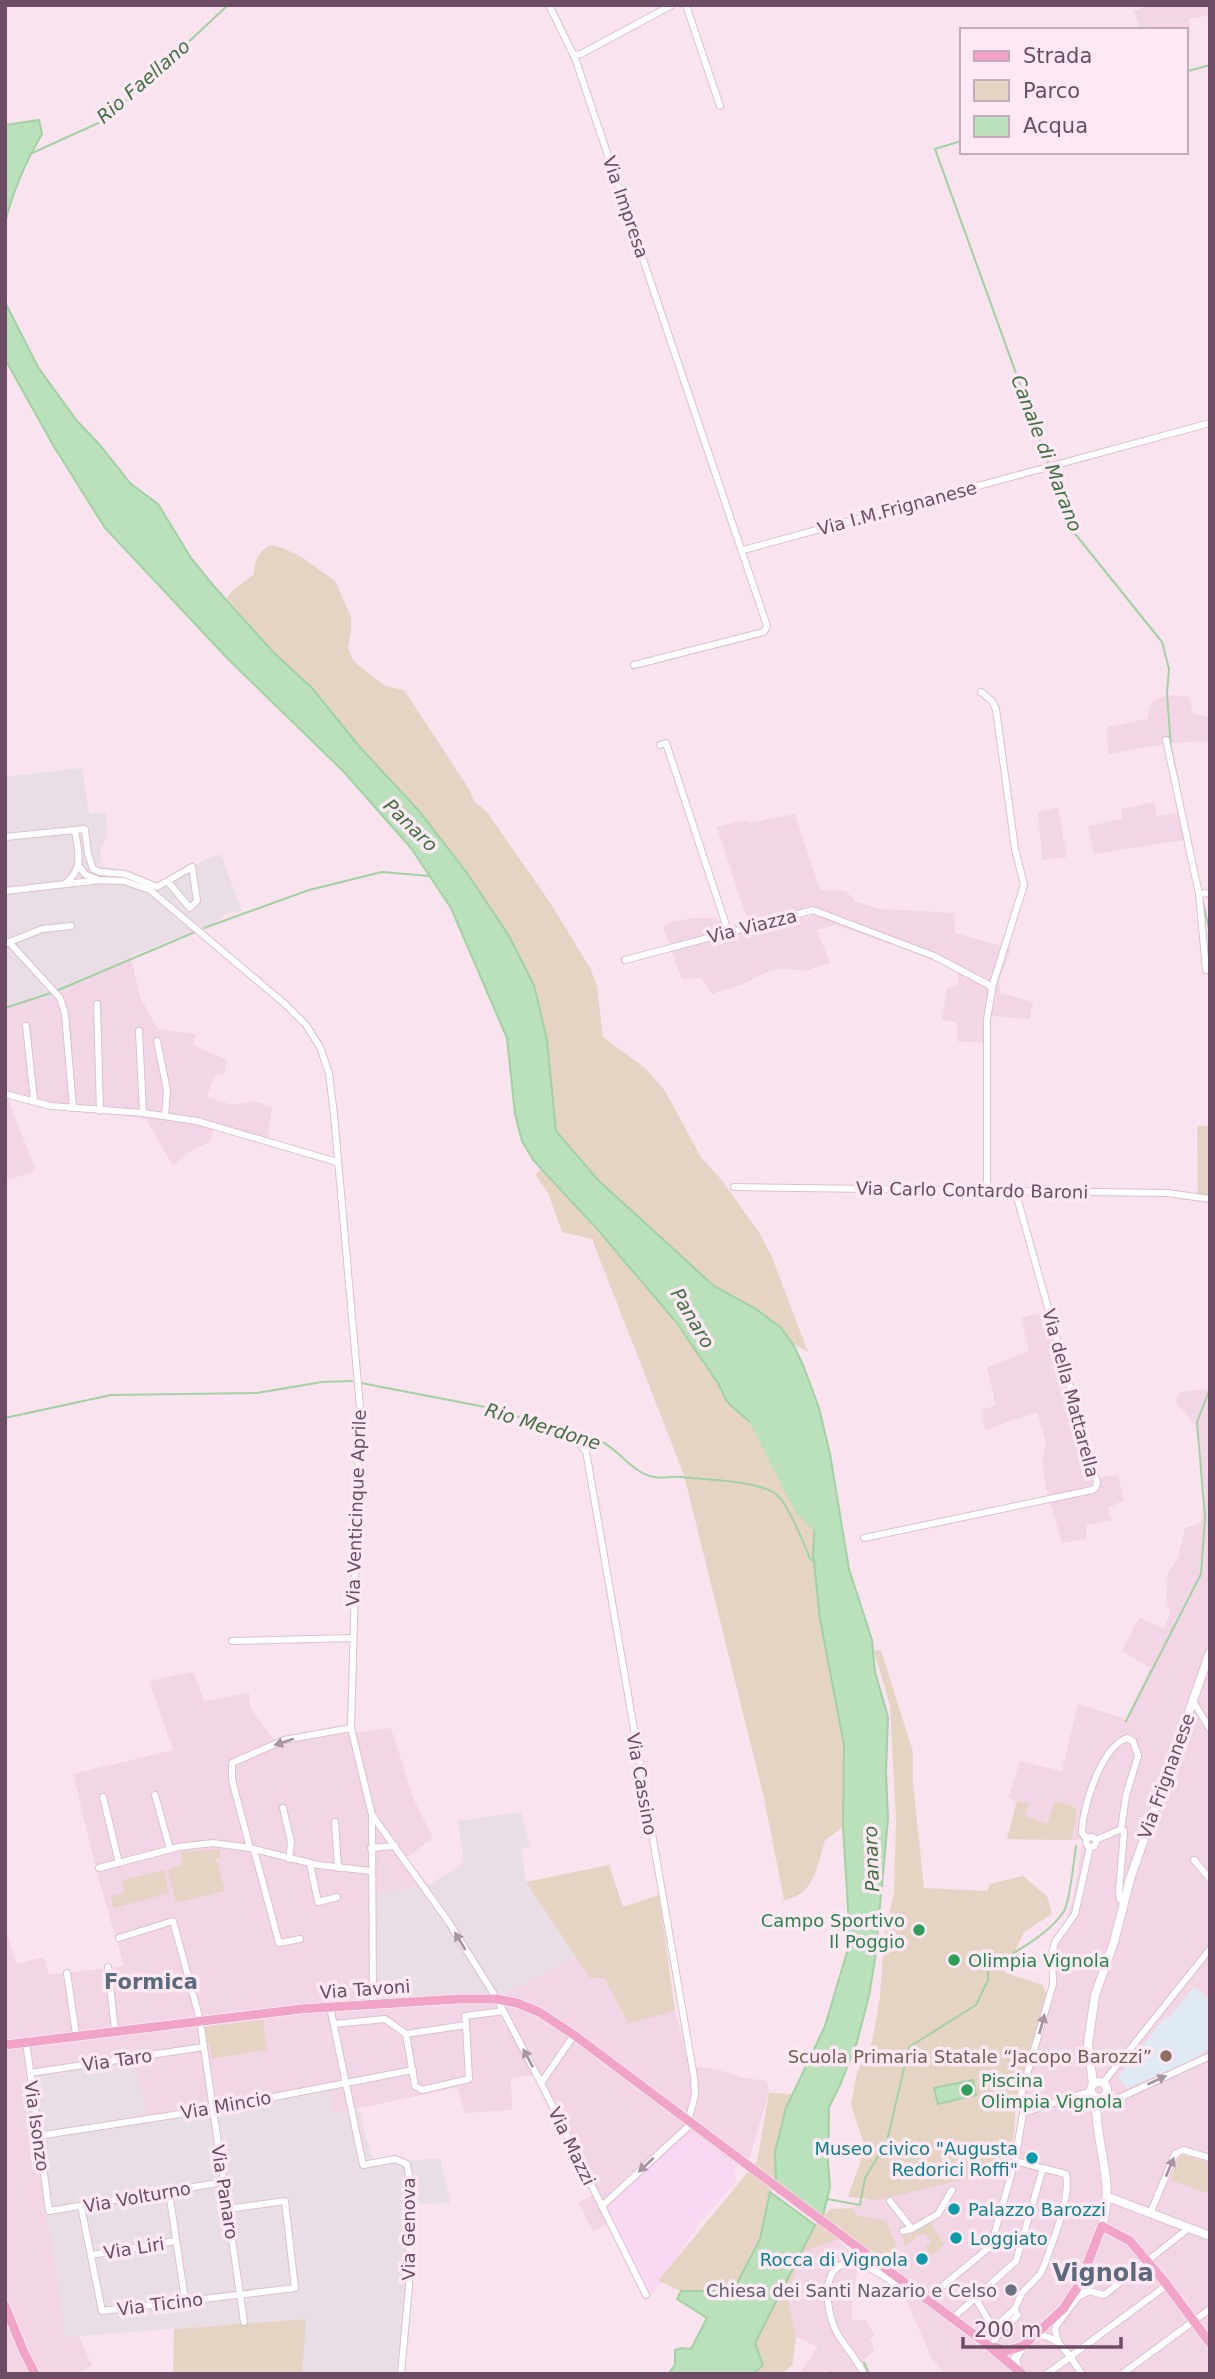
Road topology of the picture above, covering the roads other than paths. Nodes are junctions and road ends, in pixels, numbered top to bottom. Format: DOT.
graph roads {
  1 [pos="548,5"];
  2 [pos="672,5"];
  3 [pos="686,5"];
  4 [pos="573,55"];
  5 [pos="720,106"];
  6 [pos="1210,423"];
  7 [pos="743,550"];
  8 [pos="634,665"];
  9 [pos="981,692"];
  10 [pos="1166,740"];
  11 [pos="660,744"];
  12 [pos="75,830"];
  13 [pos="5,837"];
  14 [pos="79,867"];
  15 [pos="101,880"];
  16 [pos="168,882"];
  17 [pos="65,884"];
  18 [pos="5,891"];
  19 [pos="1204,894"];
  20 [pos="71,926"];
  21 [pos="728,931"];
  22 [pos="7,943"];
  23 [pos="625,960"];
  24 [pos="1206,970"];
  25 [pos="992,987"];
  26 [pos="97,1004"];
  27 [pos="26,1026"];
  28 [pos="139,1031"];
  29 [pos="157,1041"];
  30 [pos="5,1094"];
  31 [pos="34,1100"];
  32 [pos="73,1108"];
  33 [pos="100,1111"];
  34 [pos="143,1113"];
  35 [pos="165,1116"];
  36 [pos="337,1162"];
  37 [pos="734,1187"];
  38 [pos="986,1190"];
  39 [pos="1015,1190"];
  40 [pos="1210,1199"];
  41 [pos="582,1447"];
  42 [pos="864,1538"];
  43 [pos="352,1638"];
  44 [pos="232,1641"];
  45 [pos="1210,1652"];
  46 [pos="1193,1701"];
  47 [pos="351,1727"];
  48 [pos="1210,1730"];
  49 [pos="155,1795"];
  50 [pos="103,1797"];
  51 [pos="283,1808"];
  52 [pos="372,1815"];
  53 [pos="335,1822"];
  54 [pos="1121,1829"];
  55 [pos="1087,1839"];
  56 [pos="1096,1840"];
  57 [pos="395,1846"];
  58 [pos="1090,1847"];
  59 [pos="372,1848"];
  60 [pos="170,1849"];
  61 [pos="252,1849"];
  62 [pos="289,1859"];
  63 [pos="1194,1860"];
  64 [pos="119,1863"];
  65 [pos="310,1864"];
  66 [pos="99,1868"];
  67 [pos="338,1868"];
  68 [pos="371,1871"];
  69 [pos="1210,1879"];
  70 [pos="337,1897"];
  71 [pos="1123,1901"];
  72 [pos="119,1938"];
  73 [pos="300,1939"];
  74 [pos="1210,1949"];
  75 [pos="108,1967"];
  76 [pos="67,1973"];
  77 [pos="496,1999"];
  78 [pos="376,2003"];
  79 [pos="330,2007"];
  80 [pos="503,2011"];
  81 [pos="385,2019"];
  82 [pos="200,2020"];
  83 [pos="334,2024"];
  84 [pos="466,2025"];
  85 [pos="116,2031"];
  86 [pos="406,2034"];
  87 [pos="76,2035"];
  88 [pos="574,2035"];
  89 [pos="26,2041"];
  90 [pos="8,2043"];
  91 [pos="204,2047"];
  92 [pos="1210,2056"];
  93 [pos="412,2070"];
  94 [pos="30,2073"];
  95 [pos="347,2082"];
  96 [pos="541,2083"];
  97 [pos="1104,2083"];
  98 [pos="1096,2092"];
  99 [pos="212,2109"];
  100 [pos="1023,2113"];
  101 [pos="690,2123"];
  102 [pos="38,2136"];
  103 [pos="1210,2158"];
  104 [pos="1015,2161"];
  105 [pos="1043,2168"];
  106 [pos="224,2182"];
  107 [pos="952,2190"];
  108 [pos="169,2192"];
  109 [pos="1108,2197"];
  110 [pos="890,2201"];
  111 [pos="81,2206"];
  112 [pos="602,2206"];
  113 [pos="228,2209"];
  114 [pos="50,2211"];
  115 [pos="1150,2214"];
  116 [pos="1102,2226"];
  117 [pos="1189,2228"];
  118 [pos="912,2229"];
  119 [pos="903,2231"];
  120 [pos="1210,2236"];
  121 [pos="176,2241"];
  122 [pos="91,2255"];
  123 [pos="1148,2261"];
  124 [pos="1167,2285"];
  125 [pos="914,2290"];
  126 [pos="240,2294"];
  127 [pos="646,2295"];
  128 [pos="1078,2297"];
  129 [pos="927,2299"];
  130 [pos="976,2299"];
  131 [pos="185,2300"];
  132 [pos="5,2306"];
  133 [pos="1210,2309"];
  134 [pos="1014,2310"];
  135 [pos="953,2318"];
  136 [pos="1194,2321"];
  137 [pos="244,2322"];
  138 [pos="1036,2335"];
  139 [pos="1058,2341"];
  140 [pos="988,2343"];
  141 [pos="1210,2343"];
  142 [pos="1023,2346"];
  143 [pos="1070,2356"];
  144 [pos="1020,2370"];
  145 [pos="35,2374"];
  146 [pos="401,2374"];
  147 [pos="864,2374"];
  148 [pos="1047,2374"];
  149 [pos="1082,2374"];
  150 [pos="1122,2374"];
  1 -- 4 [label="street, Via Impresa"];
  2 -- 4 [label="street"];
  3 -- 5 [label="street"];
  4 -- 7 [label="street, Via Impresa"];
  6 -- 7 [label="street, Via I.M.Frignanese"];
  7 -- 8 [label="street"];
  9 -- 25 [label="street"];
  10 -- 19 [label="street"];
  11 -- 21 [label="street"];
  12 -- 13 [label="street"];
  12 -- 14 [label="street"];
  12 -- 16 [label="street"];
  14 -- 15 [label="street"];
  14 -- 17 [label="street"];
  15 -- 17 [label="street"];
  15 -- 36 [label="street, Via Venticinque Aprile"];
  16 -- 16 [label="street"];
  17 -- 18 [label="street"];
  19 -- 24 [label="street"];
  20 -- 22 [label="street"];
  21 -- 23 [label="street, Via Viazza"];
  21 -- 25 [label="street, Via Viazza"];
  22 -- 32 [label="street"];
  25 -- 38 [label="street"];
  26 -- 33 [label="street"];
  27 -- 31 [label="street"];
  28 -- 34 [label="street"];
  29 -- 35 [label="street"];
  30 -- 31 [label="street"];
  31 -- 32 [label="street"];
  32 -- 33 [label="street"];
  33 -- 34 [label="street"];
  34 -- 35 [label="street"];
  35 -- 36 [label="street"];
  36 -- 43 [label="street, Via Venticinque Aprile"];
  37 -- 38 [label="street, Via Carlo Contardo Baroni"];
  38 -- 39 [label="street, Via Carlo Contardo Baroni"];
  39 -- 40 [label="street, Via Carlo Contardo Baroni"];
  39 -- 42 [label="street, Via della Mattarella"];
  41 -- 101 [label="street, Via Cassino"];
  43 -- 44 [label="street"];
  43 -- 47 [label="street, Via Venticinque Aprile"];
  45 -- 46 [label="main road, Via Frignanese"];
  46 -- 48 [label="street"];
  46 -- 71 [label="main road, Via Frignanese"];
  47 -- 52 [label="street, Via Venticinque Aprile"];
  47 -- 61 [label="street, one-way"];
  49 -- 60 [label="street"];
  50 -- 64 [label="street"];
  51 -- 62 [label="street"];
  52 -- 57 [label="street, Via Venticinque Aprile"];
  52 -- 59 [label="street"];
  53 -- 67 [label="street"];
  54 -- 55 [label="street"];
  54 -- 56 [label="street"];
  54 -- 71 [label="street"];
  55 -- 56 [label="street"];
  55 -- 58 [label="street"];
  56 -- 58 [label="street"];
  57 -- 59 [label="street"];
  77 -- 57 [label="street, Via Venticinque Aprile, one-way"];
  100 -- 58 [label="street, one-way"];
  59 -- 68 [label="street"];
  60 -- 61 [label="street"];
  60 -- 64 [label="street"];
  61 -- 62 [label="street"];
  61 -- 73 [label="street"];
  62 -- 65 [label="street"];
  63 -- 69 [label="street"];
  64 -- 66 [label="street"];
  65 -- 67 [label="street"];
  65 -- 70 [label="street"];
  67 -- 68 [label="street"];
  68 -- 78 [label="street"];
  71 -- 98 [label="main road, Via Frignanese"];
  72 -- 82 [label="street, Via Panaro"];
  74 -- 97 [label="street"];
  75 -- 85 [label="street"];
  76 -- 87 [label="street"];
  77 -- 78 [label="main road, Via Tavoni"];
  77 -- 80 [label="street, Via Mazzi"];
  77 -- 88 [label="main road, Via Tavoni"];
  78 -- 79 [label="main road, Via Tavoni"];
  78 -- 81 [label="street"];
  79 -- 82 [label="main road, Via Tavoni"];
  79 -- 83 [label="street, Via Genova"];
  80 -- 84 [label="street"];
  96 -- 80 [label="street, Via Mazzi, one-way"];
  81 -- 83 [label="street"];
  81 -- 86 [label="street"];
  82 -- 85 [label="main road, Via Tavoni"];
  82 -- 91 [label="street, Via Panaro"];
  83 -- 95 [label="street, Via Genova"];
  84 -- 86 [label="street"];
  84 -- 93 [label="street"];
  85 -- 87 [label="main road, Via Tavoni"];
  86 -- 93 [label="street"];
  87 -- 89 [label="main road, Via Tavoni"];
  88 -- 96 [label="street"];
  88 -- 101 [label="main road, Via Tavoni"];
  89 -- 90 [label="main road, Via Tavoni"];
  89 -- 94 [label="street, Via Isonzo"];
  91 -- 94 [label="street, Via Taro"];
  91 -- 99 [label="street, Via Panaro"];
  98 -- 92 [label="street, one-way"];
  93 -- 95 [label="street, Via Mincio"];
  94 -- 102 [label="street, Via Isonzo"];
  95 -- 99 [label="street, Via Mincio"];
  95 -- 146 [label="street, Via Genova"];
  96 -- 112 [label="street, Via Mazzi"];
  97 -- 98 [label="main road"];
  97 -- 98 [label="main road"];
  98 -- 100 [label="street"];
  98 -- 109 [label="main road"];
  99 -- 102 [label="street, Via Mincio"];
  99 -- 106 [label="street, Via Panaro"];
  100 -- 104 [label="street"];
  101 -- 112 [label="street, one-way"];
  101 -- 125 [label="main road, Via Tavoni"];
  102 -- 114 [label="street, Via Isonzo"];
  115 -- 103 [label="street, one-way"];
  104 -- 105 [label="street"];
  104 -- 129 [label="street"];
  105 -- 130 [label="street"];
  105 -- 134 [label="street"];
  106 -- 108 [label="street, Via Volturno"];
  106 -- 113 [label="street, Via Panaro"];
  107 -- 118 [label="street"];
  108 -- 111 [label="street, Via Volturno"];
  108 -- 121 [label="street"];
  109 -- 115 [label="main road"];
  109 -- 116 [label="main road"];
  110 -- 118 [label="street"];
  111 -- 114 [label="street, Via Volturno"];
  111 -- 122 [label="street, Via Ticino"];
  112 -- 127 [label="street, Via Mazzi"];
  113 -- 126 [label="street, Via Panaro"];
  113 -- 126 [label="street, Via Ticino"];
  115 -- 117 [label="main road"];
  116 -- 123 [label="main road"];
  116 -- 128 [label="street"];
  116 -- 138 [label="main road"];
  117 -- 120 [label="main road"];
  117 -- 123 [label="street"];
  118 -- 119 [label="street"];
  121 -- 122 [label="street, Via Liri"];
  121 -- 131 [label="street"];
  122 -- 131 [label="street, Via Ticino"];
  123 -- 124 [label="main road"];
  123 -- 128 [label="street"];
  124 -- 136 [label="main road"];
  124 -- 143 [label="street"];
  125 -- 129 [label="main road, Via Tavoni"];
  125 -- 147 [label="street"];
  126 -- 131 [label="street, Via Ticino"];
  126 -- 137 [label="street, Via Panaro"];
  128 -- 139 [label="street"];
  129 -- 135 [label="main road, Via Tavoni"];
  130 -- 134 [label="street"];
  130 -- 135 [label="street"];
  132 -- 145 [label="main road"];
  133 -- 136 [label="street"];
  134 -- 140 [label="street"];
  135 -- 140 [label="main road, Via Tavoni"];
  136 -- 141 [label="main road"];
  136 -- 150 [label="street"];
  138 -- 139 [label="street"];
  138 -- 142 [label="main road"];
  139 -- 143 [label="street"];
  140 -- 142 [label="main road"];
  140 -- 144 [label="main road, Via Tavoni"];
  142 -- 144 [label="main road"];
  143 -- 148 [label="street"];
  143 -- 149 [label="street"];
}
